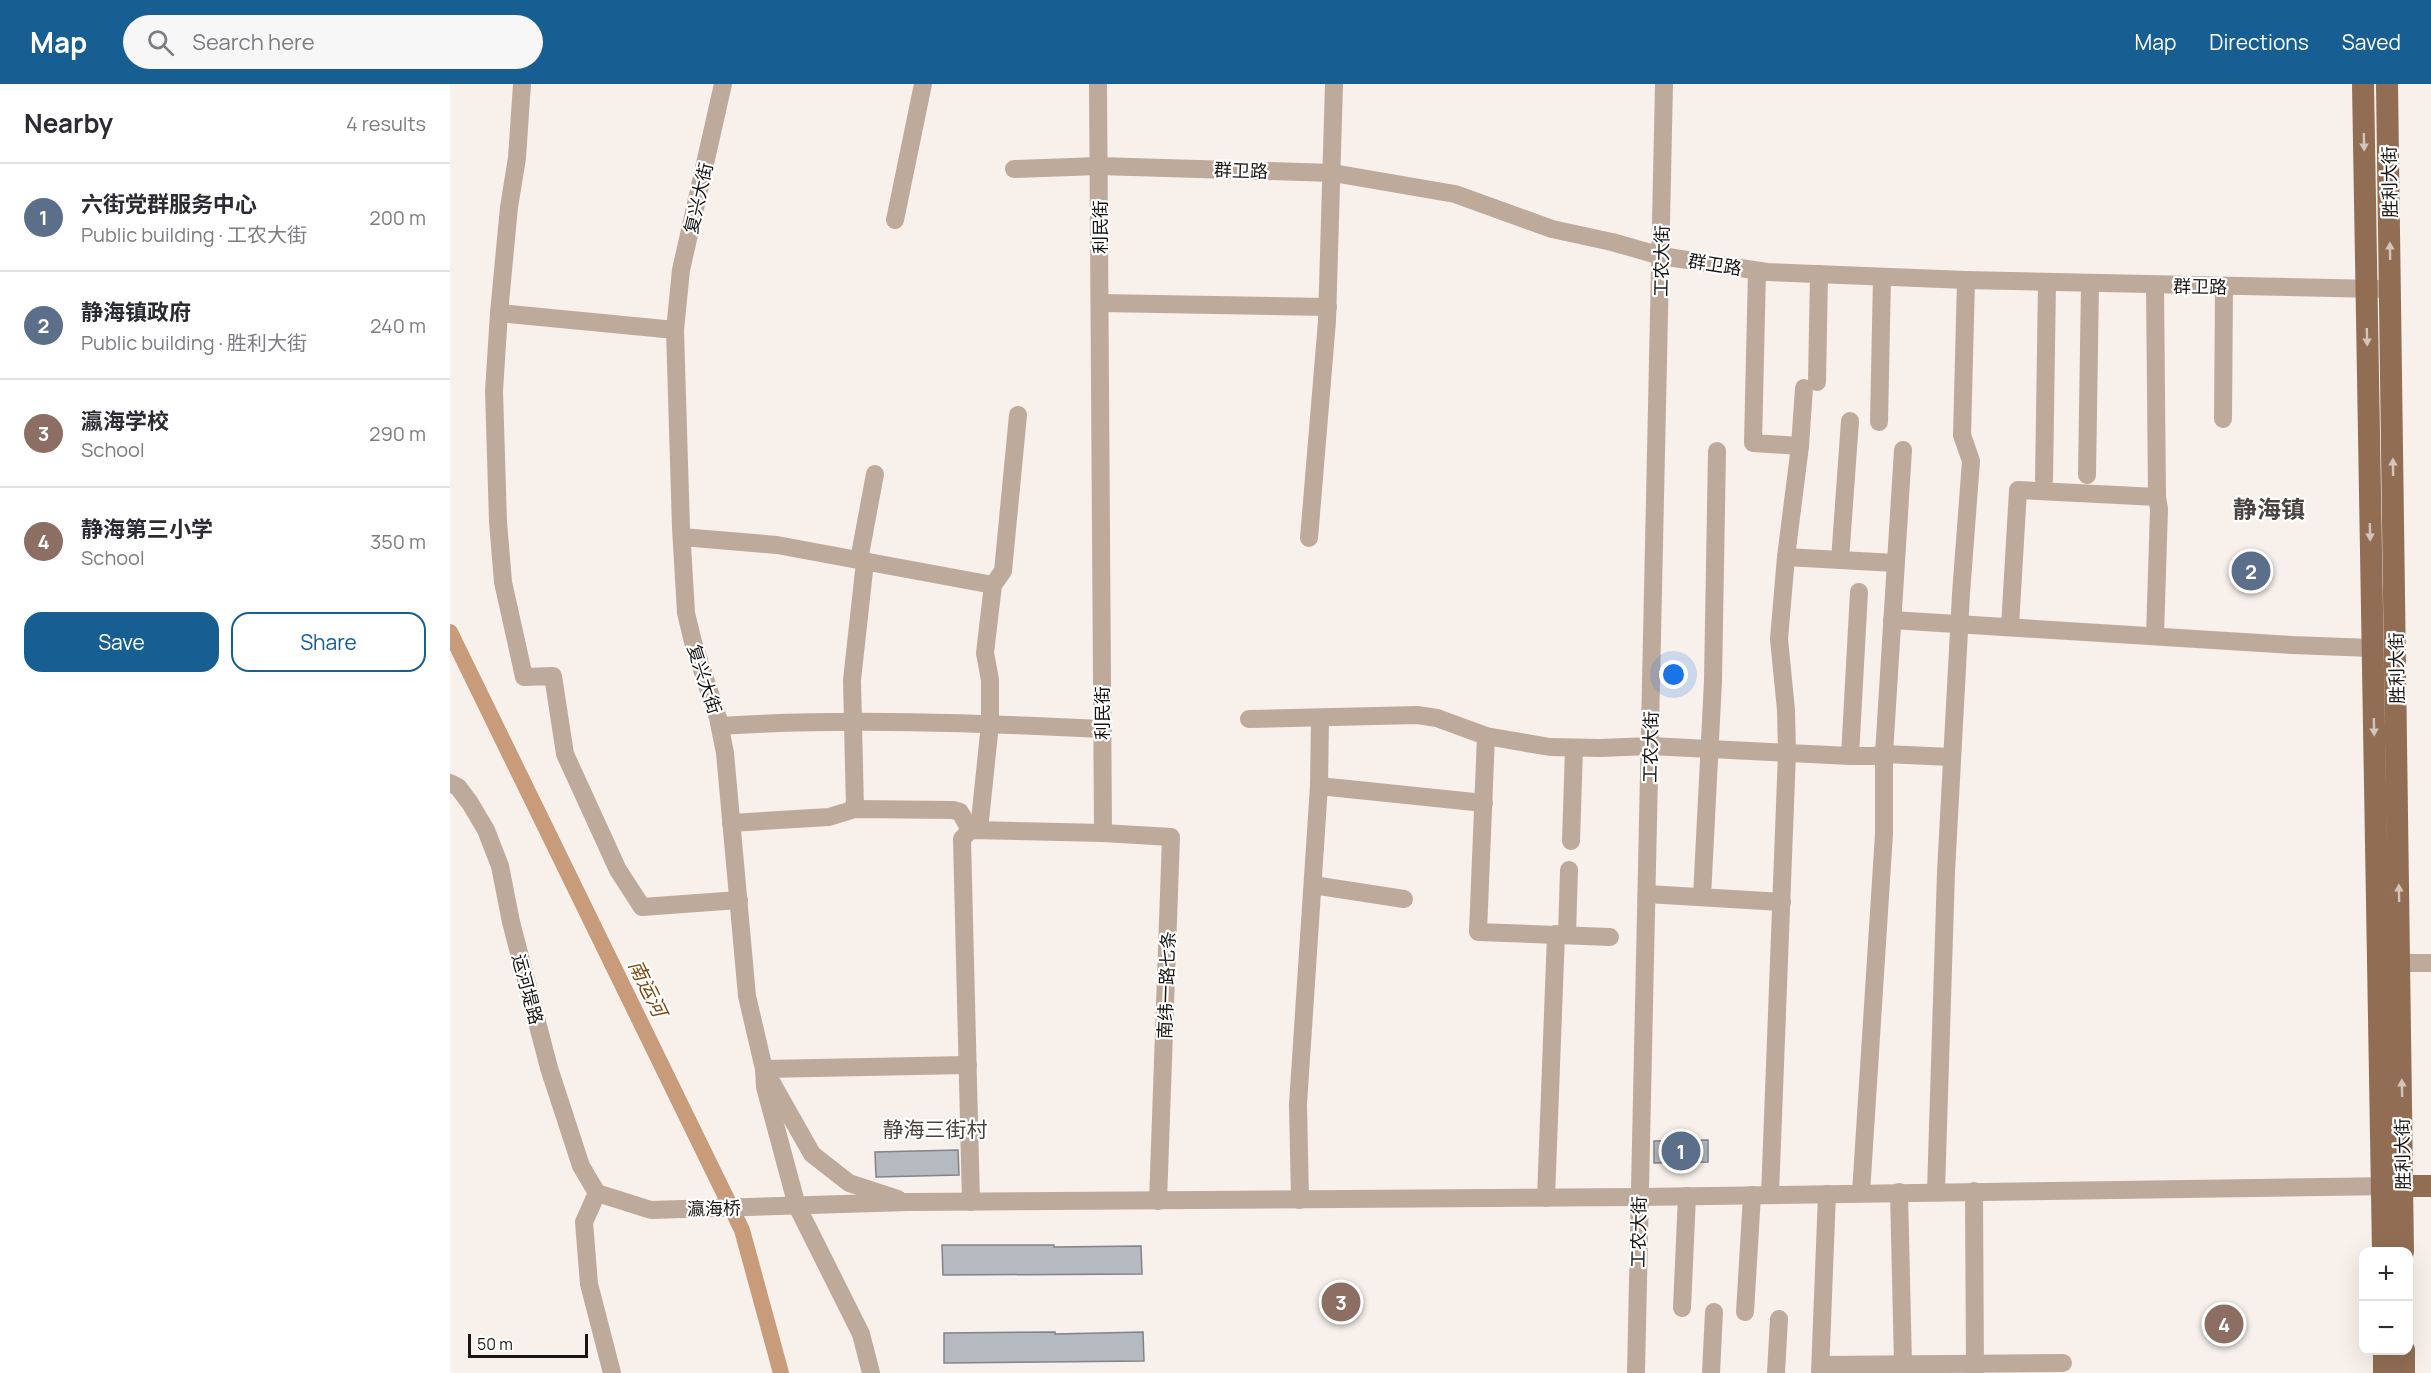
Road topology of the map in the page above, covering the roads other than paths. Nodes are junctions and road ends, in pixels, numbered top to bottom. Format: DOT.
graph roads {
  1 [pos="522,84"];
  2 [pos="723,84"];
  3 [pos="923,84"];
  4 [pos="1098,84"];
  5 [pos="1334,84"];
  6 [pos="1664,84"];
  7 [pos="2363,84"];
  8 [pos="2387,84"];
  9 [pos="1099,166"];
  10 [pos="1014,169"];
  11 [pos="1333,173"];
  12 [pos="895,220"];
  13 [pos="1661,256"];
  14 [pos="1757,271"];
  15 [pos="1819,274"];
  16 [pos="1882,277"];
  17 [pos="1966,280"];
  18 [pos="2047,282"];
  19 [pos="2090,283"];
  20 [pos="2155,285"];
  21 [pos="2224,286"];
  22 [pos="2366,289"];
  23 [pos="2391,290"];
  24 [pos="1100,303"];
  25 [pos="1328,307"];
  26 [pos="499,313"];
  27 [pos="675,330"];
  28 [pos="1018,415"];
  29 [pos="2223,419"];
  30 [pos="1850,421"];
  31 [pos="1879,422"];
  32 [pos="1800,446"];
  33 [pos="1903,450"];
  34 [pos="1717,451"];
  35 [pos="875,474"];
  36 [pos="2087,475"];
  37 [pos="2044,480"];
  38 [pos="2157,497"];
  39 [pos="682,537"];
  40 [pos="1309,538"];
  41 [pos="1786,557"];
  42 [pos="1840,560"];
  43 [pos="862,561"];
  44 [pos="1895,563"];
  45 [pos="993,585"];
  46 [pos="1859,592"];
  47 [pos="1892,620"];
  48 [pos="1959,624"];
  49 [pos="2010,627"];
  50 [pos="2155,636"];
  51 [pos="2372,648"];
  52 [pos="1320,718"];
  53 [pos="1249,720"];
  54 [pos="853,721"];
  55 [pos="990,724"];
  56 [pos="720,726"];
  57 [pos="1102,729"];
  58 [pos="1486,736"];
  59 [pos="1650,746"];
  60 [pos="1574,748"];
  61 [pos="1709,749"];
  62 [pos="1787,753"];
  63 [pos="1884,754"];
  64 [pos="1850,756"];
  65 [pos="1952,757"];
  66 [pos="454,785"];
  67 [pos="1319,786"];
  68 [pos="1484,802"];
  69 [pos="855,809"];
  70 [pos="731,823"];
  71 [pos="975,830"];
  72 [pos="1103,833"];
  73 [pos="1571,841"];
  74 [pos="1569,870"];
  75 [pos="1313,885"];
  76 [pos="1647,894"];
  77 [pos="1702,897"];
  78 [pos="1404,899"];
  79 [pos="739,900"];
  80 [pos="1782,902"];
  81 [pos="1561,935"];
  82 [pos="1610,937"];
  83 [pos="2389,963"];
  84 [pos="2431,963"];
  85 [pos="968,1065"];
  86 [pos="764,1069"];
  87 [pos="2393,1186"];
  88 [pos="2431,1186"];
  89 [pos="1936,1191"];
  90 [pos="1974,1191"];
  91 [pos="1899,1192"];
  92 [pos="597,1193"];
  93 [pos="1861,1193"];
  94 [pos="1827,1194"];
  95 [pos="1761,1195"];
  96 [pos="1687,1196"];
  97 [pos="1639,1197"];
  98 [pos="1546,1198"];
  99 [pos="1300,1200"];
  100 [pos="1158,1201"];
  101 [pos="908,1202"];
  102 [pos="971,1202"];
  103 [pos="797,1206"];
  104 [pos="2384,1247"];
  105 [pos="2402,1247"];
  106 [pos="1682,1308"];
  107 [pos="1714,1312"];
  108 [pos="1745,1312"];
  109 [pos="1779,1318"];
  110 [pos="2384,1355"];
  111 [pos="2404,1355"];
  112 [pos="2063,1363"];
  113 [pos="1903,1364"];
  114 [pos="1975,1368"];
  115 [pos="1821,1369"];
  116 [pos="612,1373"];
  117 [pos="872,1373"];
  118 [pos="1636,1373"];
  119 [pos="1711,1373"];
  120 [pos="1776,1373"];
  121 [pos="2384,1373"];
  122 [pos="2404,1373"];
  1 -- 26 [label="street"];
  2 -- 27 [label="street, 复兴大街"];
  3 -- 12 [label="street"];
  4 -- 9 [label="street, 利民街"];
  5 -- 11 [label="street"];
  6 -- 13 [label="street, 工农大街"];
  7 -- 22 [label="main road, one-way"];
  23 -- 8 [label="main road, 胜利大街, one-way"];
  9 -- 10 [label="street, 群卫路"];
  9 -- 11 [label="street, 群卫路"];
  9 -- 24 [label="street, 利民街"];
  11 -- 13 [label="street, 群卫路"];
  11 -- 25 [label="street"];
  13 -- 14 [label="street, 群卫路"];
  13 -- 59 [label="street, 工农大街"];
  14 -- 15 [label="street, 群卫路"];
  14 -- 32 [label="street"];
  15 -- 16 [label="street, 群卫路"];
  15 -- 32 [label="street"];
  16 -- 17 [label="street, 群卫路"];
  16 -- 31 [label="street"];
  17 -- 18 [label="street, 群卫路"];
  17 -- 48 [label="street"];
  18 -- 19 [label="street, 群卫路"];
  18 -- 37 [label="street"];
  19 -- 20 [label="street, 群卫路"];
  19 -- 36 [label="street"];
  20 -- 21 [label="street, 群卫路"];
  20 -- 38 [label="street"];
  21 -- 22 [label="street, 群卫路"];
  21 -- 29 [label="street"];
  22 -- 23 [label="street, 群卫路"];
  22 -- 51 [label="main road, one-way"];
  83 -- 23 [label="main road, 胜利大街, one-way"];
  24 -- 25 [label="street"];
  24 -- 57 [label="street, 利民街"];
  25 -- 40 [label="street"];
  26 -- 27 [label="street"];
  26 -- 79 [label="street"];
  27 -- 39 [label="street, 复兴大街"];
  28 -- 45 [label="street"];
  30 -- 42 [label="street"];
  32 -- 41 [label="street"];
  33 -- 44 [label="street"];
  34 -- 61 [label="street"];
  35 -- 43 [label="street"];
  38 -- 49 [label="street"];
  38 -- 50 [label="street"];
  39 -- 43 [label="street"];
  39 -- 56 [label="street, 复兴大街"];
  41 -- 42 [label="street"];
  41 -- 62 [label="street"];
  42 -- 44 [label="street"];
  43 -- 45 [label="street"];
  43 -- 54 [label="street"];
  44 -- 47 [label="street"];
  45 -- 55 [label="street"];
  46 -- 64 [label="street"];
  47 -- 48 [label="street"];
  47 -- 63 [label="street"];
  48 -- 49 [label="street"];
  48 -- 65 [label="street"];
  49 -- 50 [label="street"];
  50 -- 51 [label="street"];
  51 -- 83 [label="main road, one-way"];
  52 -- 53 [label="street"];
  52 -- 58 [label="street"];
  52 -- 67 [label="street"];
  54 -- 55 [label="street"];
  54 -- 56 [label="street"];
  54 -- 69 [label="street"];
  55 -- 57 [label="street"];
  55 -- 71 [label="street"];
  56 -- 70 [label="street, 复兴大街"];
  57 -- 72 [label="street, 利民街"];
  58 -- 60 [label="street"];
  58 -- 68 [label="street"];
  59 -- 60 [label="street"];
  59 -- 61 [label="street"];
  59 -- 76 [label="street, 工农大街"];
  60 -- 73 [label="street"];
  61 -- 62 [label="street"];
  61 -- 77 [label="street"];
  62 -- 64 [label="street"];
  62 -- 80 [label="street"];
  63 -- 64 [label="street"];
  63 -- 65 [label="street"];
  63 -- 93 [label="street"];
  65 -- 89 [label="street"];
  66 -- 92 [label="street, 运河堤路"];
  67 -- 68 [label="street"];
  67 -- 75 [label="street"];
  68 -- 81 [label="street"];
  69 -- 70 [label="street"];
  69 -- 71 [label="street"];
  70 -- 79 [label="street, 复兴大街"];
  71 -- 72 [label="street"];
  71 -- 85 [label="street"];
  72 -- 100 [label="street, 南纬一路七条"];
  74 -- 81 [label="street"];
  75 -- 78 [label="street"];
  75 -- 99 [label="street"];
  76 -- 77 [label="street"];
  76 -- 97 [label="street, 工农大街"];
  77 -- 80 [label="street"];
  79 -- 86 [label="street, 复兴大街"];
  80 -- 95 [label="street"];
  81 -- 82 [label="street"];
  81 -- 98 [label="street"];
  83 -- 84 [label="street"];
  83 -- 87 [label="main road, 胜利大街"];
  85 -- 86 [label="street"];
  85 -- 102 [label="street"];
  86 -- 101 [label="street, 复兴大街"];
  86 -- 103 [label="street"];
  87 -- 88 [label="main road"];
  87 -- 90 [label="street, 瀛海桥"];
  87 -- 104 [label="main road"];
  87 -- 105 [label="main road, 胜利大街"];
  89 -- 90 [label="street, 瀛海桥"];
  89 -- 91 [label="street, 瀛海桥"];
  90 -- 114 [label="street"];
  91 -- 93 [label="street, 瀛海桥"];
  91 -- 113 [label="street"];
  92 -- 103 [label="street, 瀛海桥"];
  92 -- 116 [label="street"];
  93 -- 94 [label="street, 瀛海桥"];
  94 -- 95 [label="street, 瀛海桥"];
  94 -- 115 [label="street"];
  95 -- 96 [label="street, 瀛海桥"];
  95 -- 108 [label="street"];
  96 -- 97 [label="street, 瀛海桥"];
  96 -- 106 [label="street"];
  97 -- 98 [label="street, 瀛海桥"];
  97 -- 118 [label="street, 工农大街"];
  98 -- 99 [label="street, 瀛海桥"];
  99 -- 100 [label="street, 瀛海桥"];
  100 -- 102 [label="street, 瀛海桥"];
  101 -- 102 [label="street, 瀛海桥"];
  101 -- 103 [label="street, 瀛海桥"];
  103 -- 117 [label="street"];
  107 -- 119 [label="street"];
  109 -- 120 [label="street"];
  110 -- 121 [label="main road"];
  111 -- 122 [label="main road"];
  112 -- 114 [label="street"];
  113 -- 114 [label="street"];
  113 -- 115 [label="street"];
}
